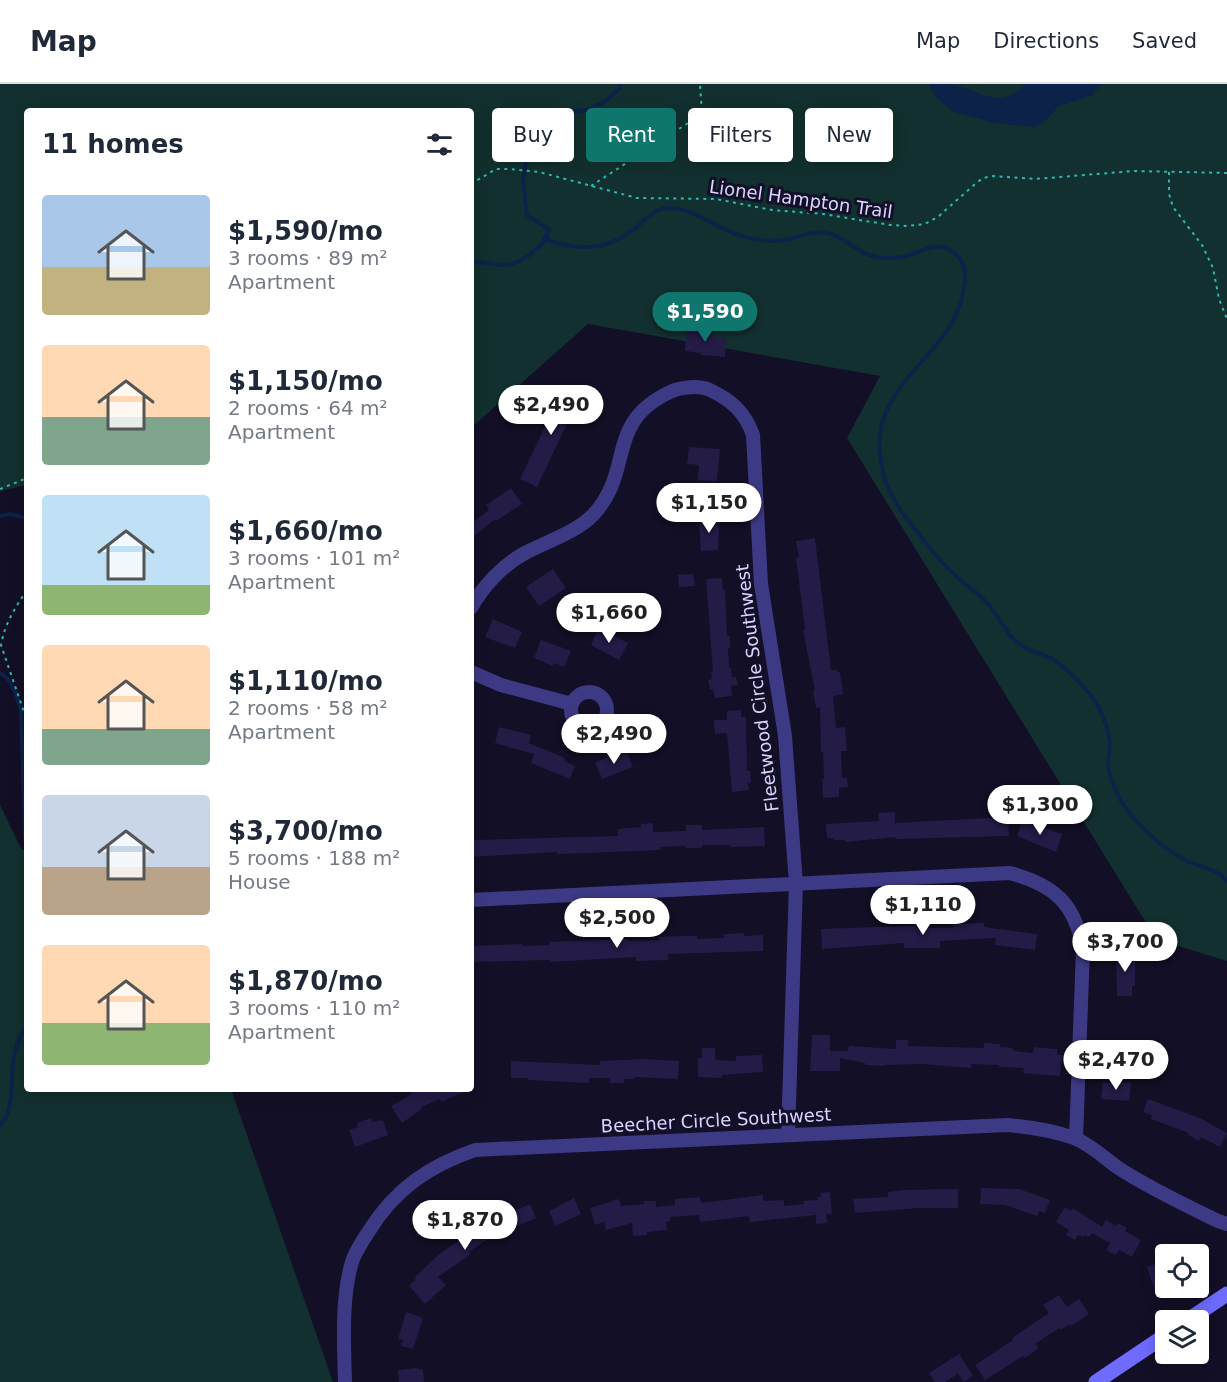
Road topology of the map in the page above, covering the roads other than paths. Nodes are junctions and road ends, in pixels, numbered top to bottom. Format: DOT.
graph roads {
  1 [pos="474,603"];
  2 [pos="474,673"];
  3 [pos="572,704"];
  4 [pos="796,884"];
  5 [pos="474,900"];
  6 [pos="788,1135"];
  7 [pos="1076,1139"];
  8 [pos="1227,1224"];
  9 [pos="1227,1294"];
  10 [pos="1203,1310"];
  11 [pos="1155,1343"];
  12 [pos="1110,1377"];
  13 [pos="345,1382"];
  14 [pos="1096,1382"];
  1 -- 4 [label="street, Fleetwood Circle Southwest"];
  2 -- 3 [label="street"];
  4 -- 5 [label="street"];
  4 -- 6 [label="street, Fleetwood Circle Southwest"];
  4 -- 7 [label="street"];
  6 -- 7 [label="street, Beecher Circle Southwest"];
  6 -- 13 [label="street, Beecher Circle Southwest"];
  7 -- 8 [label="street, Beecher Circle Southwest"];
  9 -- 10 [label="street"];
  11 -- 12 [label="street"];
  12 -- 14 [label="street"];
}
